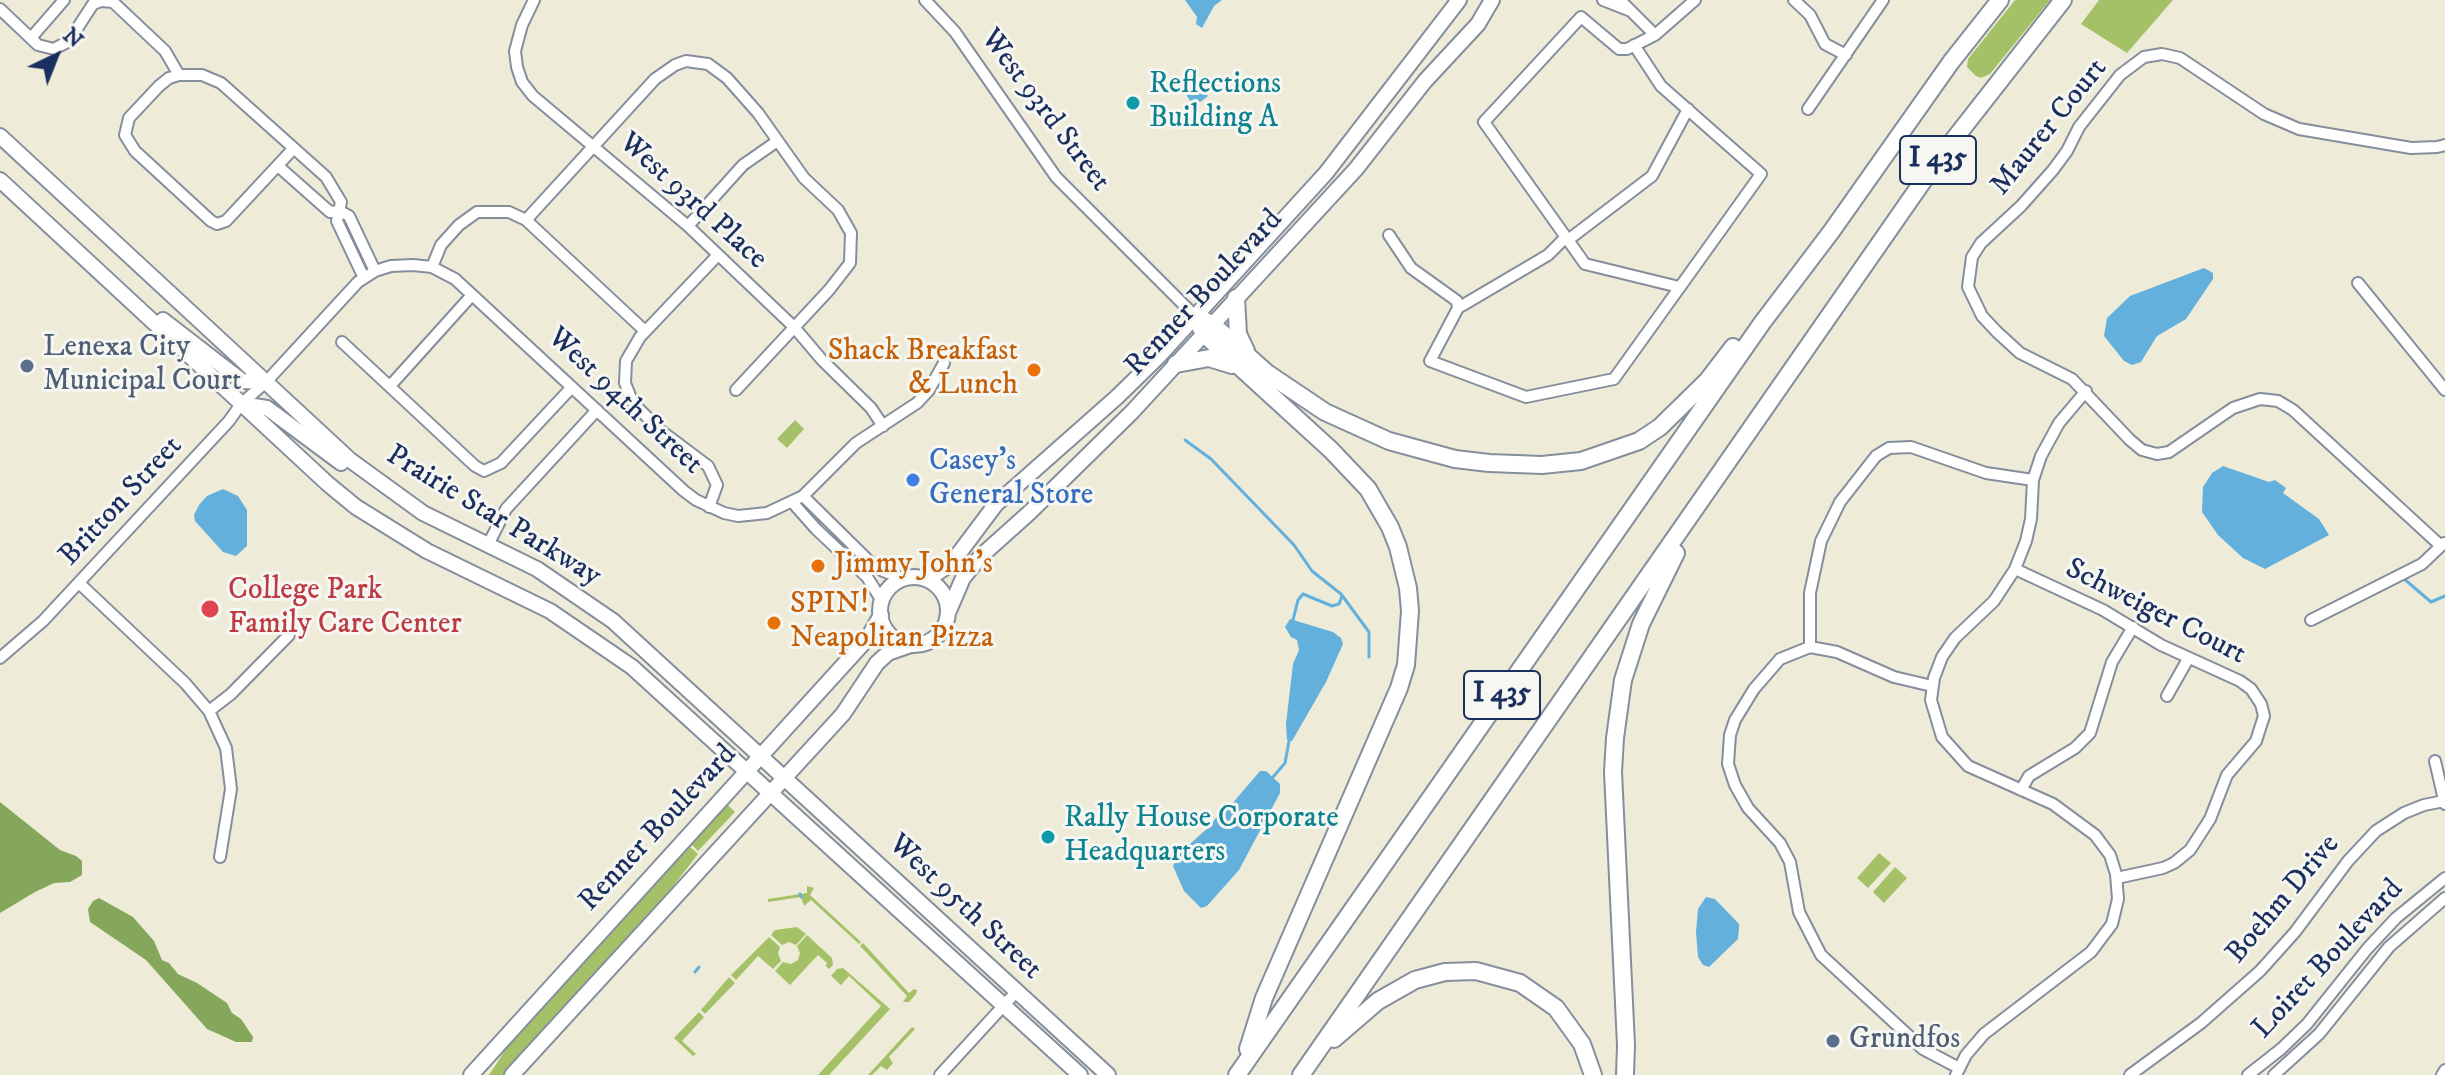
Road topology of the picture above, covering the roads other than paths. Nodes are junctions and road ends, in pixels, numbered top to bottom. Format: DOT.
graph roads {
  1 [pos="64,0"];
  2 [pos="534,0"];
  3 [pos="925,0"];
  4 [pos="1459,0"];
  5 [pos="1492,0"];
  6 [pos="1603,0"];
  7 [pos="1620,0"];
  8 [pos="1695,0"];
  9 [pos="1794,0"];
  10 [pos="1883,0"];
  11 [pos="2000,0"];
  12 [pos="2063,0"];
  13 [pos="0,9"];
  14 [pos="1633,12"];
  15 [pos="1655,35"];
  16 [pos="31,38"];
  17 [pos="1634,45"];
  18 [pos="1846,55"];
  19 [pos="179,75"];
  20 [pos="1688,109"];
  21 [pos="1808,109"];
  22 [pos="0,136"];
  23 [pos="776,142"];
  24 [pos="2445,145"];
  25 [pos="595,147"];
  26 [pos="293,149"];
  27 [pos="278,166"];
  28 [pos="0,180"];
  29 [pos="340,211"];
  30 [pos="526,220"];
  31 [pos="688,226"];
  32 [pos="1389,235"];
  33 [pos="1567,239"];
  34 [pos="717,256"];
  35 [pos="90,263"];
  36 [pos="432,267"];
  37 [pos="375,271"];
  38 [pos="364,278"];
  39 [pos="2358,283"];
  40 [pos="1679,287"];
  41 [pos="472,295"];
  42 [pos="1236,298"];
  43 [pos="1458,308"];
  44 [pos="1195,316"];
  45 [pos="1762,323"];
  46 [pos="794,327"];
  47 [pos="1208,329"];
  48 [pos="645,331"];
  49 [pos="342,342"];
  50 [pos="944,363"];
  51 [pos="1176,364"];
  52 [pos="1247,364"];
  53 [pos="266,382"];
  54 [pos="390,386"];
  55 [pos="572,387"];
  56 [pos="736,390"];
  57 [pos="2445,390"];
  58 [pos="2086,391"];
  59 [pos="241,404"];
  60 [pos="597,410"];
  61 [pos="883,426"];
  62 [pos="2033,480"];
  63 [pos="394,493"];
  64 [pos="798,500"];
  65 [pos="1700,503"];
  66 [pos="709,507"];
  67 [pos="2443,544"];
  68 [pos="488,545"];
  69 [pos="2015,569"];
  70 [pos="922,578"];
  71 [pos="905,579"];
  72 [pos="79,583"];
  73 [pos="881,608"];
  74 [pos="948,613"];
  75 [pos="2311,620"];
  76 [pos="2133,627"];
  77 [pos="289,635"];
  78 [pos="911,645"];
  79 [pos="1810,647"];
  80 [pos="0,658"];
  81 [pos="2188,659"];
  82 [pos="1932,686"];
  83 [pos="2167,696"];
  84 [pos="209,711"];
  85 [pos="761,757"];
  86 [pos="2435,761"];
  87 [pos="746,772"];
  88 [pos="785,777"];
  89 [pos="2021,790"];
  90 [pos="770,794"];
  91 [pos="2444,803"];
  92 [pos="220,857"];
  93 [pos="2117,878"];
  94 [pos="2445,878"];
  95 [pos="2445,898"];
  96 [pos="1016,992"];
  97 [pos="1003,1006"];
  98 [pos="2323,1006"];
  99 [pos="523,1016"];
  100 [pos="2335,1016"];
  101 [pos="1314,1058"];
  102 [pos="1240,1071"];
  103 [pos="1957,1072"];
  104 [pos="471,1075"];
  105 [pos="484,1075"];
  106 [pos="512,1075"];
  107 [pos="940,1075"];
  108 [pos="1080,1075"];
  109 [pos="1108,1075"];
  110 [pos="1301,1075"];
  111 [pos="1593,1075"];
  112 [pos="1625,1075"];
  113 [pos="2130,1075"];
  114 [pos="2248,1075"];
  115 [pos="2274,1075"];
  1 -- 16 [label="street"];
  2 -- 25 [label="street, West 93rd Place"];
  3 -- 44 [label="street, West 93rd Street"];
  4 -- 44 [label="main road, Renner Boulevard"];
  5 -- 42 [label="main road, Renner Boulevard"];
  6 -- 14 [label="street"];
  7 -- 14 [label="street"];
  8 -- 15 [label="street"];
  9 -- 18 [label="street"];
  10 -- 18 [label="street"];
  11 -- 45 [label="highway, I 435"];
  12 -- 65 [label="highway, I 435"];
  13 -- 16 [label="street"];
  14 -- 15 [label="street"];
  15 -- 17 [label="street"];
  16 -- 19 [label="street"];
  17 -- 20 [label="street"];
  17 -- 33 [label="street"];
  18 -- 21 [label="street"];
  19 -- 26 [label="street"];
  19 -- 27 [label="street"];
  20 -- 33 [label="street"];
  20 -- 40 [label="street"];
  22 -- 53 [label="main road, Prairie Star Parkway"];
  23 -- 25 [label="street"];
  23 -- 31 [label="street"];
  23 -- 46 [label="street"];
  24 -- 58 [label="street, Maurer Court"];
  25 -- 30 [label="street"];
  25 -- 31 [label="street, West 93rd Place"];
  26 -- 27 [label="street"];
  26 -- 29 [label="street"];
  27 -- 29 [label="street"];
  28 -- 35 [label="main road, Prairie Star Parkway"];
  29 -- 37 [label="street"];
  29 -- 38 [label="street"];
  30 -- 36 [label="street"];
  30 -- 48 [label="street"];
  31 -- 34 [label="street, West 93rd Place"];
  32 -- 43 [label="street"];
  33 -- 40 [label="street"];
  33 -- 43 [label="street"];
  34 -- 46 [label="street, West 93rd Place"];
  34 -- 48 [label="street"];
  35 -- 53 [label="main road"];
  35 -- 59 [label="main road, Prairie Star Parkway"];
  36 -- 37 [label="street, Britton Street"];
  36 -- 41 [label="street, West 94th Street"];
  37 -- 38 [label="street, Britton Street"];
  38 -- 53 [label="street, Britton Street"];
  39 -- 57 [label="street"];
  40 -- 43 [label="street"];
  41 -- 54 [label="street"];
  41 -- 55 [label="street, West 94th Street"];
  42 -- 47 [label="main road, Renner Boulevard"];
  42 -- 52 [label="highway"];
  44 -- 47 [label="highway"];
  44 -- 70 [label="main road, Renner Boulevard"];
  45 -- 52 [label="highway"];
  45 -- 102 [label="highway, I 435"];
  46 -- 56 [label="street"];
  46 -- 61 [label="street, West 93rd Place"];
  47 -- 51 [label="main road, Renner Boulevard"];
  47 -- 52 [label="highway"];
  48 -- 66 [label="street"];
  49 -- 54 [label="street"];
  50 -- 61 [label="street"];
  51 -- 52 [label="highway"];
  51 -- 74 [label="main road, Renner Boulevard"];
  52 -- 102 [label="highway"];
  53 -- 59 [label="street, Britton Street"];
  53 -- 63 [label="main road, Prairie Star Parkway"];
  54 -- 55 [label="street"];
  55 -- 60 [label="street, West 94th Street"];
  58 -- 62 [label="street"];
  58 -- 67 [label="street, Maurer Court"];
  59 -- 63 [label="main road"];
  59 -- 72 [label="street, Britton Street"];
  59 -- 87 [label="main road, Prairie Star Parkway"];
  60 -- 66 [label="street, West 94th Street"];
  60 -- 68 [label="street"];
  61 -- 64 [label="street"];
  62 -- 69 [label="street"];
  62 -- 79 [label="street"];
  63 -- 68 [label="main road, Prairie Star Parkway"];
  64 -- 66 [label="street, West 94th Street"];
  64 -- 71 [label="street"];
  64 -- 73 [label="street"];
  65 -- 101 [label="highway, I 435"];
  65 -- 112 [label="highway"];
  67 -- 75 [label="street"];
  68 -- 85 [label="main road, Prairie Star Parkway"];
  69 -- 76 [label="street, Schweiger Court"];
  69 -- 82 [label="street"];
  70 -- 71 [label="main road"];
  70 -- 74 [label="main road"];
  71 -- 73 [label="main road"];
  72 -- 80 [label="street, Britton Street"];
  72 -- 84 [label="street"];
  73 -- 78 [label="main road"];
  73 -- 85 [label="main road, Renner Boulevard"];
  74 -- 78 [label="main road"];
  76 -- 81 [label="street, Schweiger Court"];
  76 -- 89 [label="street"];
  77 -- 84 [label="street"];
  78 -- 88 [label="main road, Renner Boulevard"];
  79 -- 82 [label="street"];
  79 -- 103 [label="street"];
  81 -- 83 [label="street"];
  81 -- 93 [label="street, Schweiger Court"];
  82 -- 89 [label="street"];
  84 -- 92 [label="street"];
  85 -- 87 [label="main road, Renner Boulevard"];
  85 -- 88 [label="main road, Prairie Star Parkway"];
  86 -- 91 [label="street"];
  87 -- 90 [label="main road, Prairie Star Parkway"];
  87 -- 99 [label="main road, Renner Boulevard"];
  88 -- 90 [label="main road, Renner Boulevard"];
  88 -- 96 [label="main road, West 95th Street"];
  89 -- 93 [label="street"];
  90 -- 97 [label="main road, West 95th Street"];
  90 -- 106 [label="main road, Renner Boulevard"];
  91 -- 113 [label="street, Boehm Drive"];
  93 -- 103 [label="street"];
  94 -- 98 [label="street, Loiret Boulevard"];
  95 -- 100 [label="street, Loiret Boulevard"];
  96 -- 97 [label="street"];
  96 -- 109 [label="main road, West 95th Street"];
  97 -- 107 [label="street"];
  97 -- 108 [label="main road, West 95th Street"];
  98 -- 100 [label="street"];
  98 -- 114 [label="street, Loiret Boulevard"];
  99 -- 104 [label="main road, Renner Boulevard"];
  99 -- 105 [label="main road"];
  100 -- 115 [label="street, Loiret Boulevard"];
  101 -- 110 [label="highway, I 435"];
  101 -- 111 [label="highway"];
}
